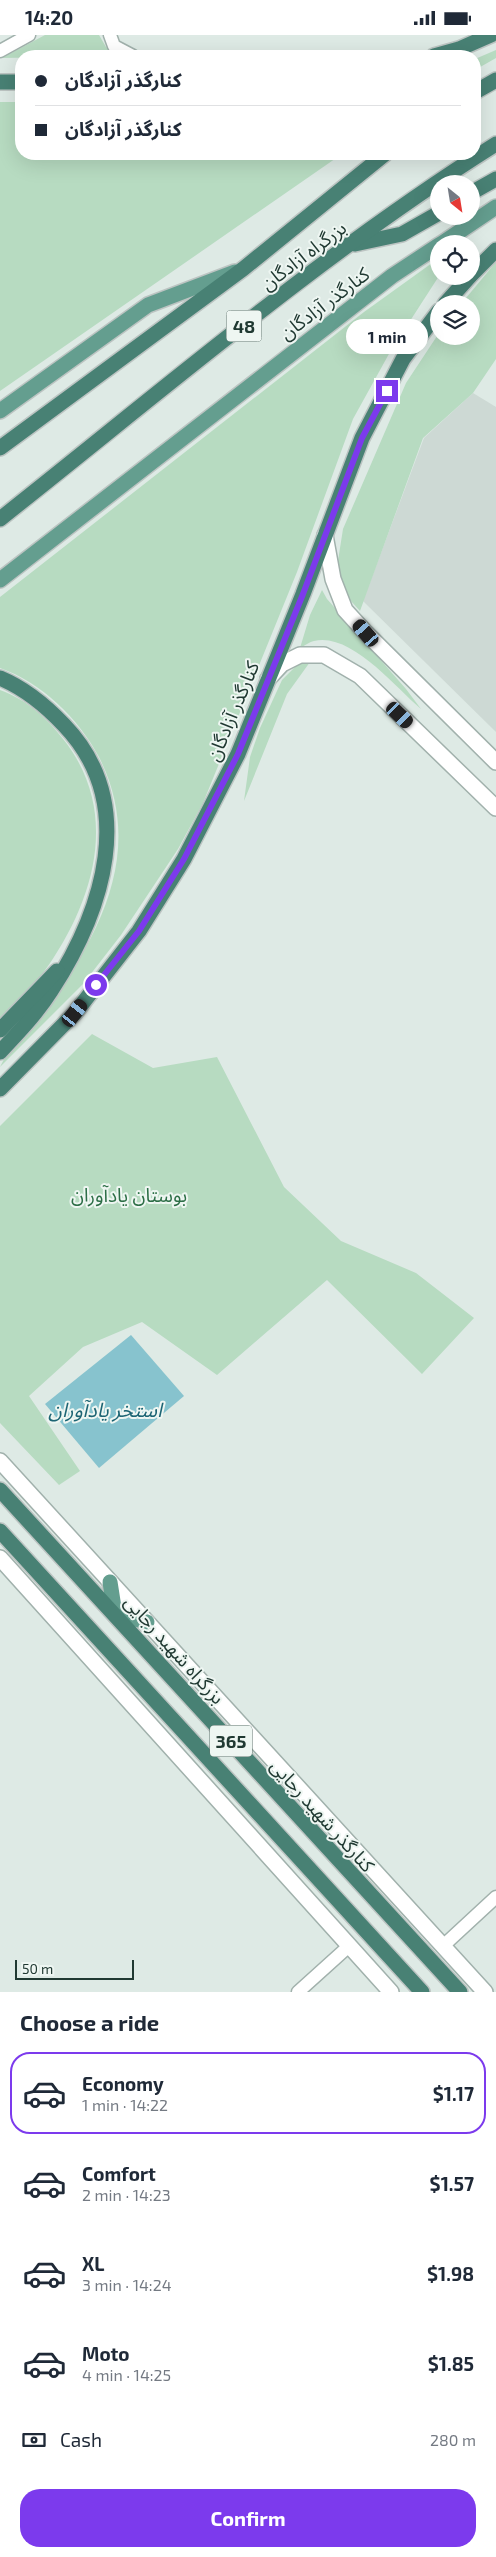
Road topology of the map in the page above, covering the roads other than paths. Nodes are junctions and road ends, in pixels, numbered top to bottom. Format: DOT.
graph roads {
  1 [pos="29,35"];
  2 [pos="110,35"];
  3 [pos="491,35"];
  4 [pos="122,50"];
  5 [pos="455,50"];
  6 [pos="0,51"];
  7 [pos="496,80"];
  8 [pos="0,82"];
  9 [pos="15,83"];
  10 [pos="481,89"];
  11 [pos="496,145"];
  12 [pos="481,154"];
  13 [pos="378,160"];
  14 [pos="471,160"];
  15 [pos="496,179"];
  16 [pos="480,188"];
  17 [pos="496,207"];
  18 [pos="430,218"];
  19 [pos="454,235"];
  20 [pos="349,245"];
  21 [pos="496,250"];
  22 [pos="430,251"];
  23 [pos="480,266"];
  24 [pos="243,269"];
  25 [pos="462,285"];
  26 [pos="453,295"];
  27 [pos="430,323"];
  28 [pos="0,411"];
  29 [pos="0,448"];
  30 [pos="0,519"];
  31 [pos="325,535"];
  32 [pos="0,580"];
  33 [pos="0,678"];
  34 [pos="267,680"];
  35 [pos="496,762"];
  36 [pos="496,808"];
  37 [pos="67,962"];
  38 [pos="0,1030"];
  39 [pos="0,1052"];
  40 [pos="0,1089"];
  41 [pos="0,1461"];
  42 [pos="0,1490"];
  43 [pos="0,1531"];
  44 [pos="18,1551"];
  45 [pos="1,1562"];
  46 [pos="110,1581"];
  47 [pos="115,1614"];
  48 [pos="146,1621"];
  49 [pos="496,1897"];
  50 [pos="349,1946"];
  51 [pos="443,1946"];
  52 [pos="298,1992"];
  53 [pos="391,1992"];
  54 [pos="422,1992"];
  55 [pos="460,1992"];
  56 [pos="485,1992"];
  1 -- 6 [label="street"];
  2 -- 4 [label="street"];
  3 -- 5 [label="highway"];
  7 -- 10 [label="highway"];
  8 -- 9 [label="highway"];
  11 -- 12 [label="highway, بزرگراه آزادگان / 48"];
  13 -- 24 [label="highway, بزرگراه آزادگان / 48"];
  14 -- 20 [label="highway, بزرگراه آزادگان / 48"];
  15 -- 16 [label="highway"];
  17 -- 19 [label="main road, کنارگذر آزادگان"];
  18 -- 20 [label="highway"];
  20 -- 30 [label="highway, بزرگراه آزادگان / 48"];
  21 -- 23 [label="highway"];
  22 -- 32 [label="main road, کنارگذر آزادگان"];
  24 -- 28 [label="main road"];
  24 -- 29 [label="highway, بزرگراه آزادگان / 48"];
  25 -- 26 [label="highway"];
  27 -- 31 [label="highway, کنارگذر آزادگان"];
  31 -- 34 [label="highway, کنارگذر آزادگان"];
  31 -- 35 [label="street"];
  33 -- 37 [label="highway"];
  34 -- 36 [label="street"];
  34 -- 40 [label="highway, کنارگذر آزادگان"];
  37 -- 38 [label="highway"];
  37 -- 39 [label="highway"];
  41 -- 46 [label="street, کنارگذر شهید رجایی"];
  42 -- 47 [label="highway, بزرگراه شهید رجایی / 365"];
  43 -- 44 [label="highway, 365"];
  44 -- 45 [label="street"];
  44 -- 54 [label="highway, 365"];
  45 -- 50 [label="street"];
  46 -- 47 [label="main road"];
  46 -- 48 [label="street, کنارگذر شهید رجایی"];
  47 -- 48 [label="main road"];
  47 -- 55 [label="highway, بزرگراه شهید رجایی / 365"];
  48 -- 51 [label="street, کنارگذر شهید رجایی"];
  49 -- 51 [label="street"];
  50 -- 52 [label="street"];
  50 -- 53 [label="street"];
  51 -- 56 [label="street, کنارگذر شهید رجایی"];
}
